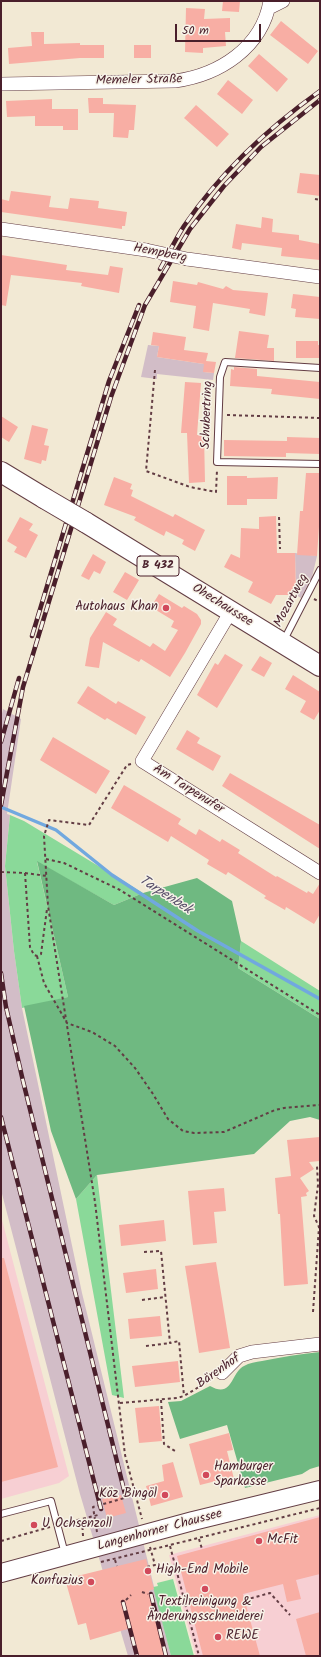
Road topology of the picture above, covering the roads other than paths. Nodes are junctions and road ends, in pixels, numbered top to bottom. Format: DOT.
graph roads {
  1 [pos="283,1"];
  2 [pos="269,4"];
  3 [pos="1,84"];
  4 [pos="1,230"];
  5 [pos="320,278"];
  6 [pos="320,368"];
  7 [pos="320,464"];
  8 [pos="1,472"];
  9 [pos="320,570"];
  10 [pos="231,611"];
  11 [pos="282,643"];
  12 [pos="320,666"];
  13 [pos="320,873"];
  14 [pos="320,1344"];
  15 [pos="222,1373"];
  16 [pos="320,1490"];
  17 [pos="1,1514"];
  18 [pos="65,1556"];
  19 [pos="1,1573"];
  1 -- 2 [label="street, Memeler Straße"];
  2 -- 3 [label="street, Memeler Straße"];
  4 -- 5 [label="street, Hempberg, bridge"];
  6 -- 7 [label="lane, Schubertring"];
  8 -- 10 [label="main road, Ohechaussee / B 432, bridge"];
  9 -- 11 [label="lane, Mozartweg"];
  10 -- 11 [label="main road, Ohechaussee / B 432"];
  10 -- 13 [label="street, Am Tarpenufer"];
  11 -- 12 [label="main road, Ohechaussee / B 432"];
  14 -- 15 [label="street, Bärenhof"];
  16 -- 18 [label="main road, Langenhorner Chaussee"];
  17 -- 18 [label="lane"];
  18 -- 19 [label="main road, Langenhorner Chaussee"];
}
